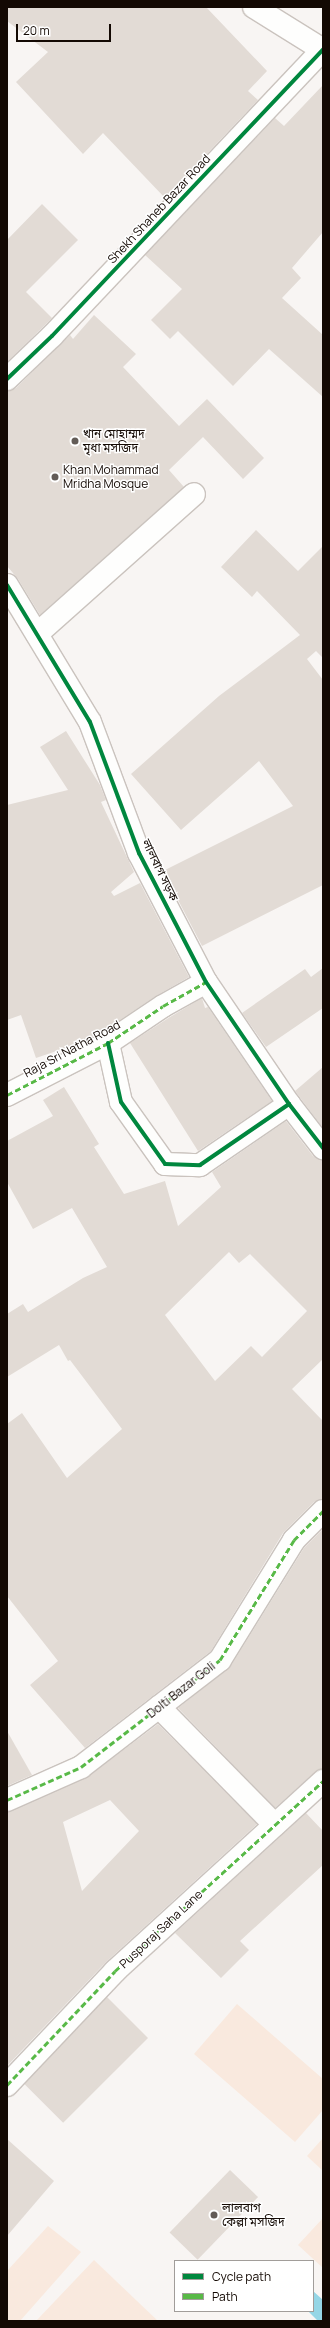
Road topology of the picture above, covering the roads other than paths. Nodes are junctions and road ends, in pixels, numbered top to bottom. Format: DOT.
graph roads {
  1 [pos="254,7"];
  2 [pos="323,49"];
  3 [pos="7,379"];
  4 [pos="194,494"];
  5 [pos="7,585"];
  6 [pos="37,634"];
  7 [pos="206,982"];
  8 [pos="108,1043"];
  9 [pos="7,1095"];
  10 [pos="289,1104"];
  11 [pos="323,1148"];
  12 [pos="323,1511"];
  13 [pos="159,1707"];
  14 [pos="323,1781"];
  15 [pos="7,1800"];
  16 [pos="275,1825"];
  17 [pos="7,2085"];
  1 -- 2 [label="street"];
  2 -- 3 [label="street, Shekh Shaheb Bazar Road"];
  4 -- 6 [label="street"];
  5 -- 6 [label="street, লালবাগ সড়ক"];
  6 -- 7 [label="street, লালবাগ সড়ক"];
  7 -- 8 [label="street, Raja Sri Natha Road"];
  7 -- 10 [label="street, লালবাগ সড়ক"];
  8 -- 9 [label="street, Raja Sri Natha Road"];
  8 -- 10 [label="street"];
  10 -- 11 [label="street, লালবাগ সড়ক"];
  12 -- 13 [label="street, Dolti Bazar Goli"];
  13 -- 15 [label="street, Dolti Bazar Goli"];
  13 -- 16 [label="street"];
  14 -- 16 [label="street, Pusporaj Saha Lane"];
  16 -- 17 [label="street, Pusporaj Saha Lane"];
}
